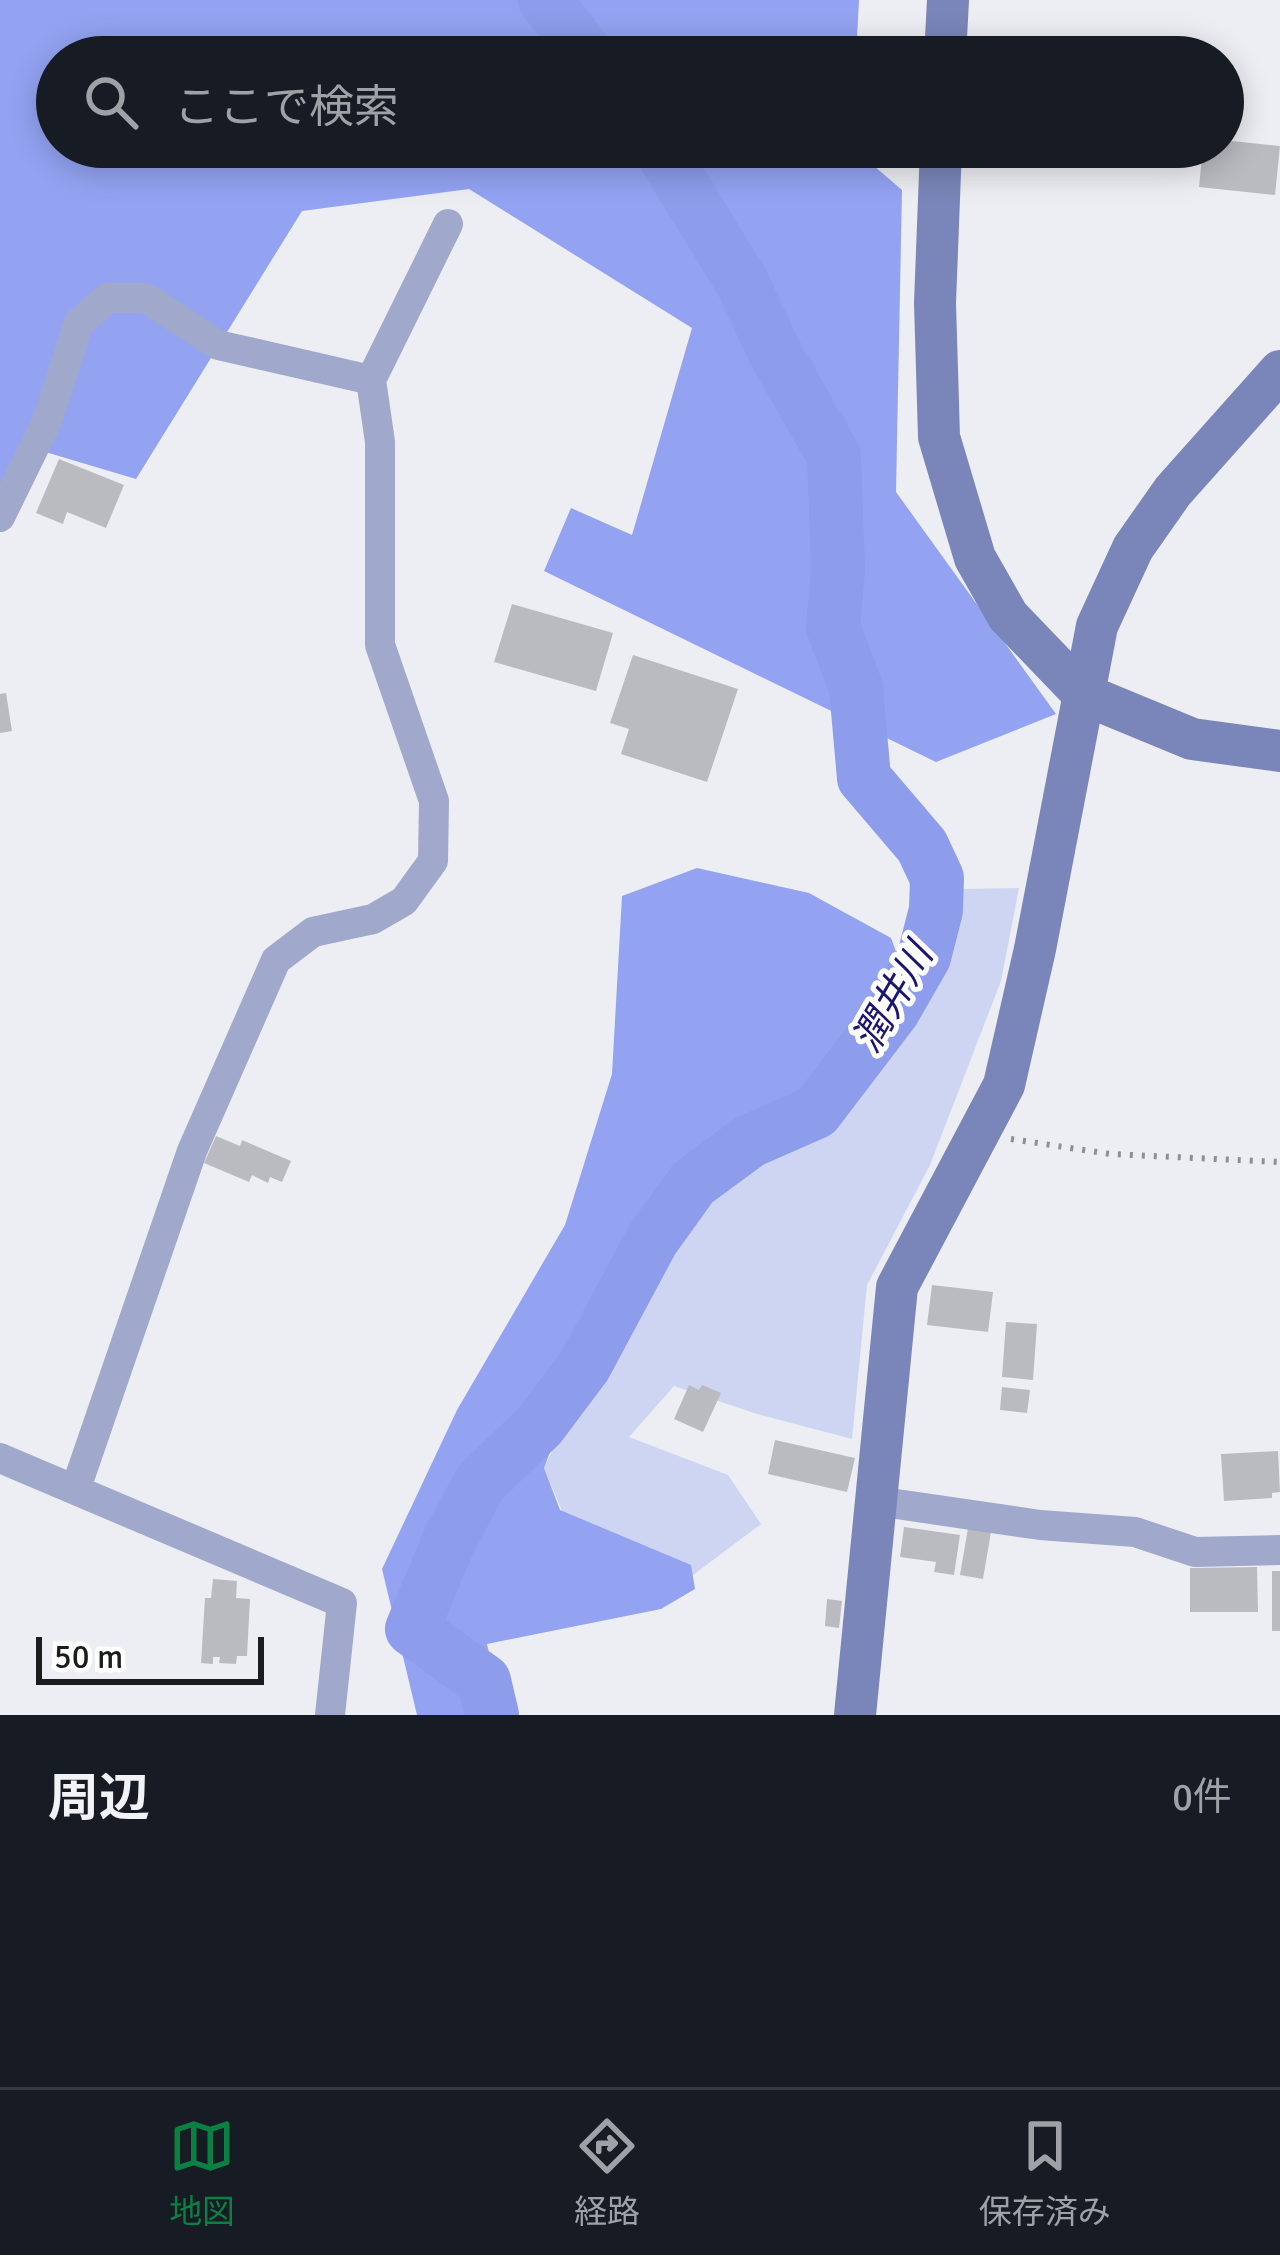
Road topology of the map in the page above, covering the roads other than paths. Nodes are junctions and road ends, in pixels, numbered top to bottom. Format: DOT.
graph roads {
  1 [pos="948,0"];
  2 [pos="946,36"];
  3 [pos="940,168"];
  4 [pos="448,224"];
  5 [pos="1280,371"];
  6 [pos="371,380"];
  7 [pos="0,517"];
  8 [pos="1083,694"];
  9 [pos="1280,752"];
  10 [pos="0,1458"];
  11 [pos="76,1488"];
  12 [pos="876,1501"];
  13 [pos="1280,1550"];
  14 [pos="331,1715"];
  15 [pos="855,1715"];
  1 -- 2 [label="street"];
  3 -- 8 [label="street"];
  4 -- 6 [label="street"];
  5 -- 8 [label="street"];
  6 -- 7 [label="street"];
  6 -- 11 [label="street"];
  8 -- 9 [label="street"];
  8 -- 12 [label="street"];
  10 -- 11 [label="street"];
  11 -- 14 [label="street"];
  12 -- 13 [label="street"];
  12 -- 15 [label="street"];
}
